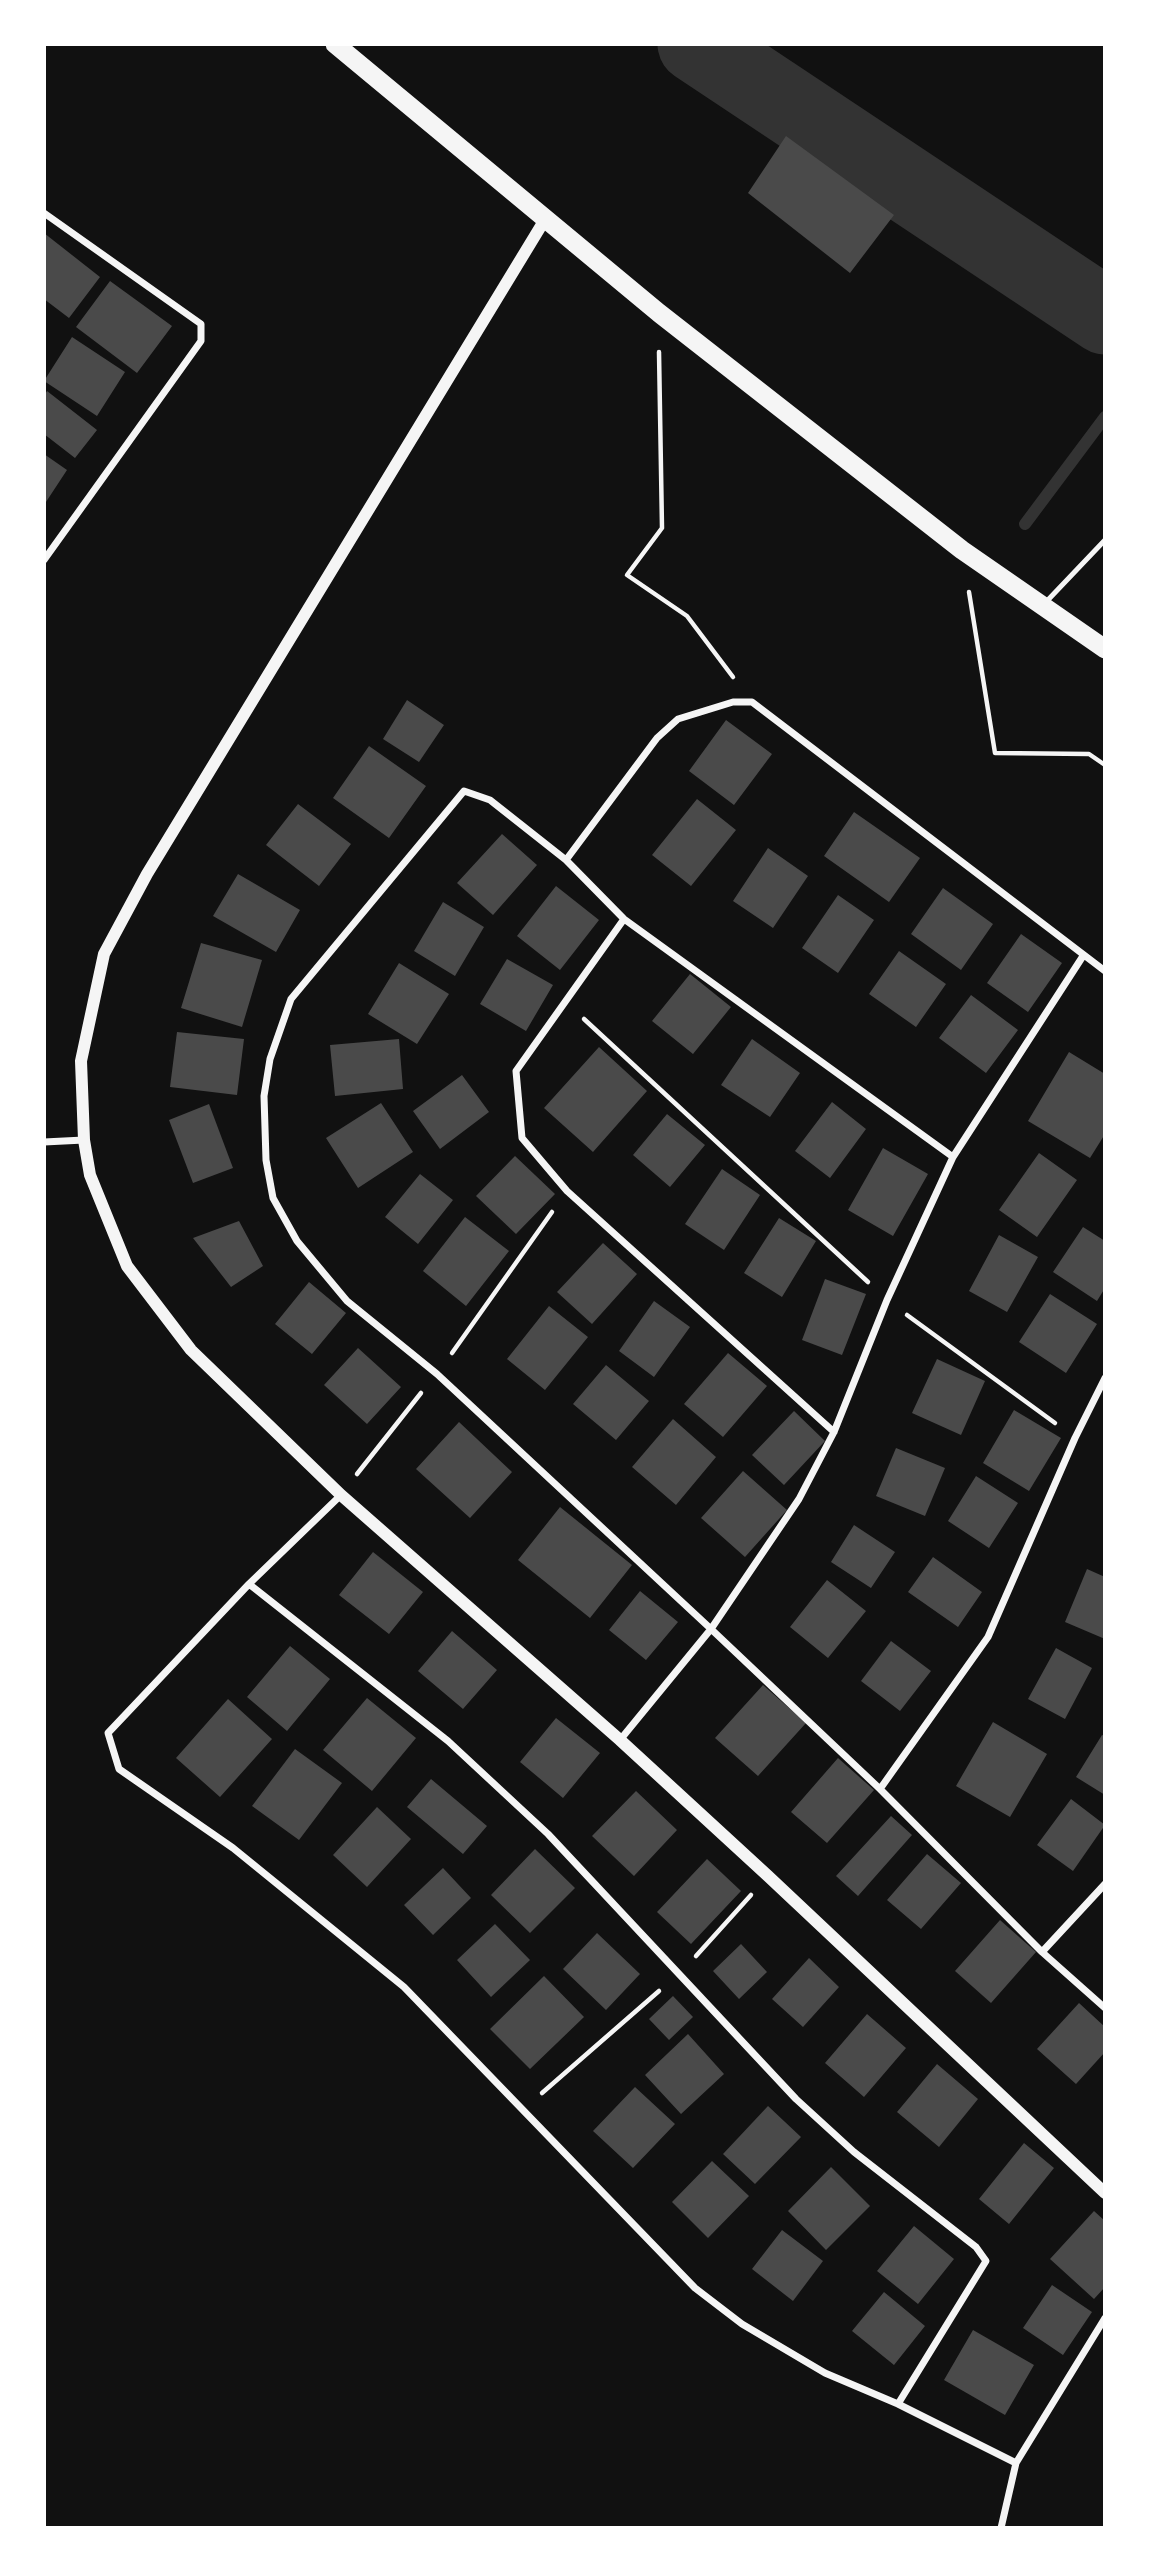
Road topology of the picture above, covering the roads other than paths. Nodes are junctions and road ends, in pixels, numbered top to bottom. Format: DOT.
graph roads {
  1 [pos="335,44"];
  2 [pos="44,213"];
  3 [pos="544,221"];
  4 [pos="1105,540"];
  5 [pos="44,560"];
  6 [pos="1041,607"];
  7 [pos="1105,649"];
  8 [pos="566,860"];
  9 [pos="624,919"];
  10 [pos="1083,956"];
  11 [pos="1105,971"];
  12 [pos="85,1140"];
  13 [pos="44,1142"];
  14 [pos="953,1157"];
  15 [pos="1105,1378"];
  16 [pos="834,1432"];
  17 [pos="341,1494"];
  18 [pos="248,1584"];
  19 [pos="711,1629"];
  20 [pos="620,1740"];
  21 [pos="880,1789"];
  22 [pos="1105,1884"];
  23 [pos="1042,1952"];
  24 [pos="1105,2008"];
  25 [pos="1105,2193"];
  26 [pos="1105,2318"];
  27 [pos="898,2404"];
  28 [pos="1017,2463"];
  29 [pos="1001,2528"];
  1 -- 3 [label="highway"];
  2 -- 5 [label="street"];
  3 -- 6 [label="highway"];
  3 -- 12 [label="street"];
  4 -- 6 [label="lane"];
  6 -- 7 [label="highway"];
  8 -- 9 [label="street"];
  8 -- 10 [label="street"];
  8 -- 19 [label="street"];
  9 -- 14 [label="street"];
  9 -- 16 [label="street"];
  10 -- 11 [label="street"];
  10 -- 14 [label="street"];
  12 -- 13 [label="street"];
  12 -- 17 [label="street"];
  14 -- 16 [label="street"];
  15 -- 21 [label="street"];
  16 -- 19 [label="street"];
  17 -- 18 [label="street"];
  17 -- 20 [label="street"];
  18 -- 27 [label="street"];
  18 -- 27 [label="street"];
  19 -- 20 [label="street"];
  19 -- 21 [label="street"];
  20 -- 25 [label="street"];
  21 -- 23 [label="street"];
  22 -- 23 [label="street"];
  23 -- 24 [label="street"];
  26 -- 28 [label="street"];
  27 -- 28 [label="street"];
  28 -- 29 [label="street"];
}
